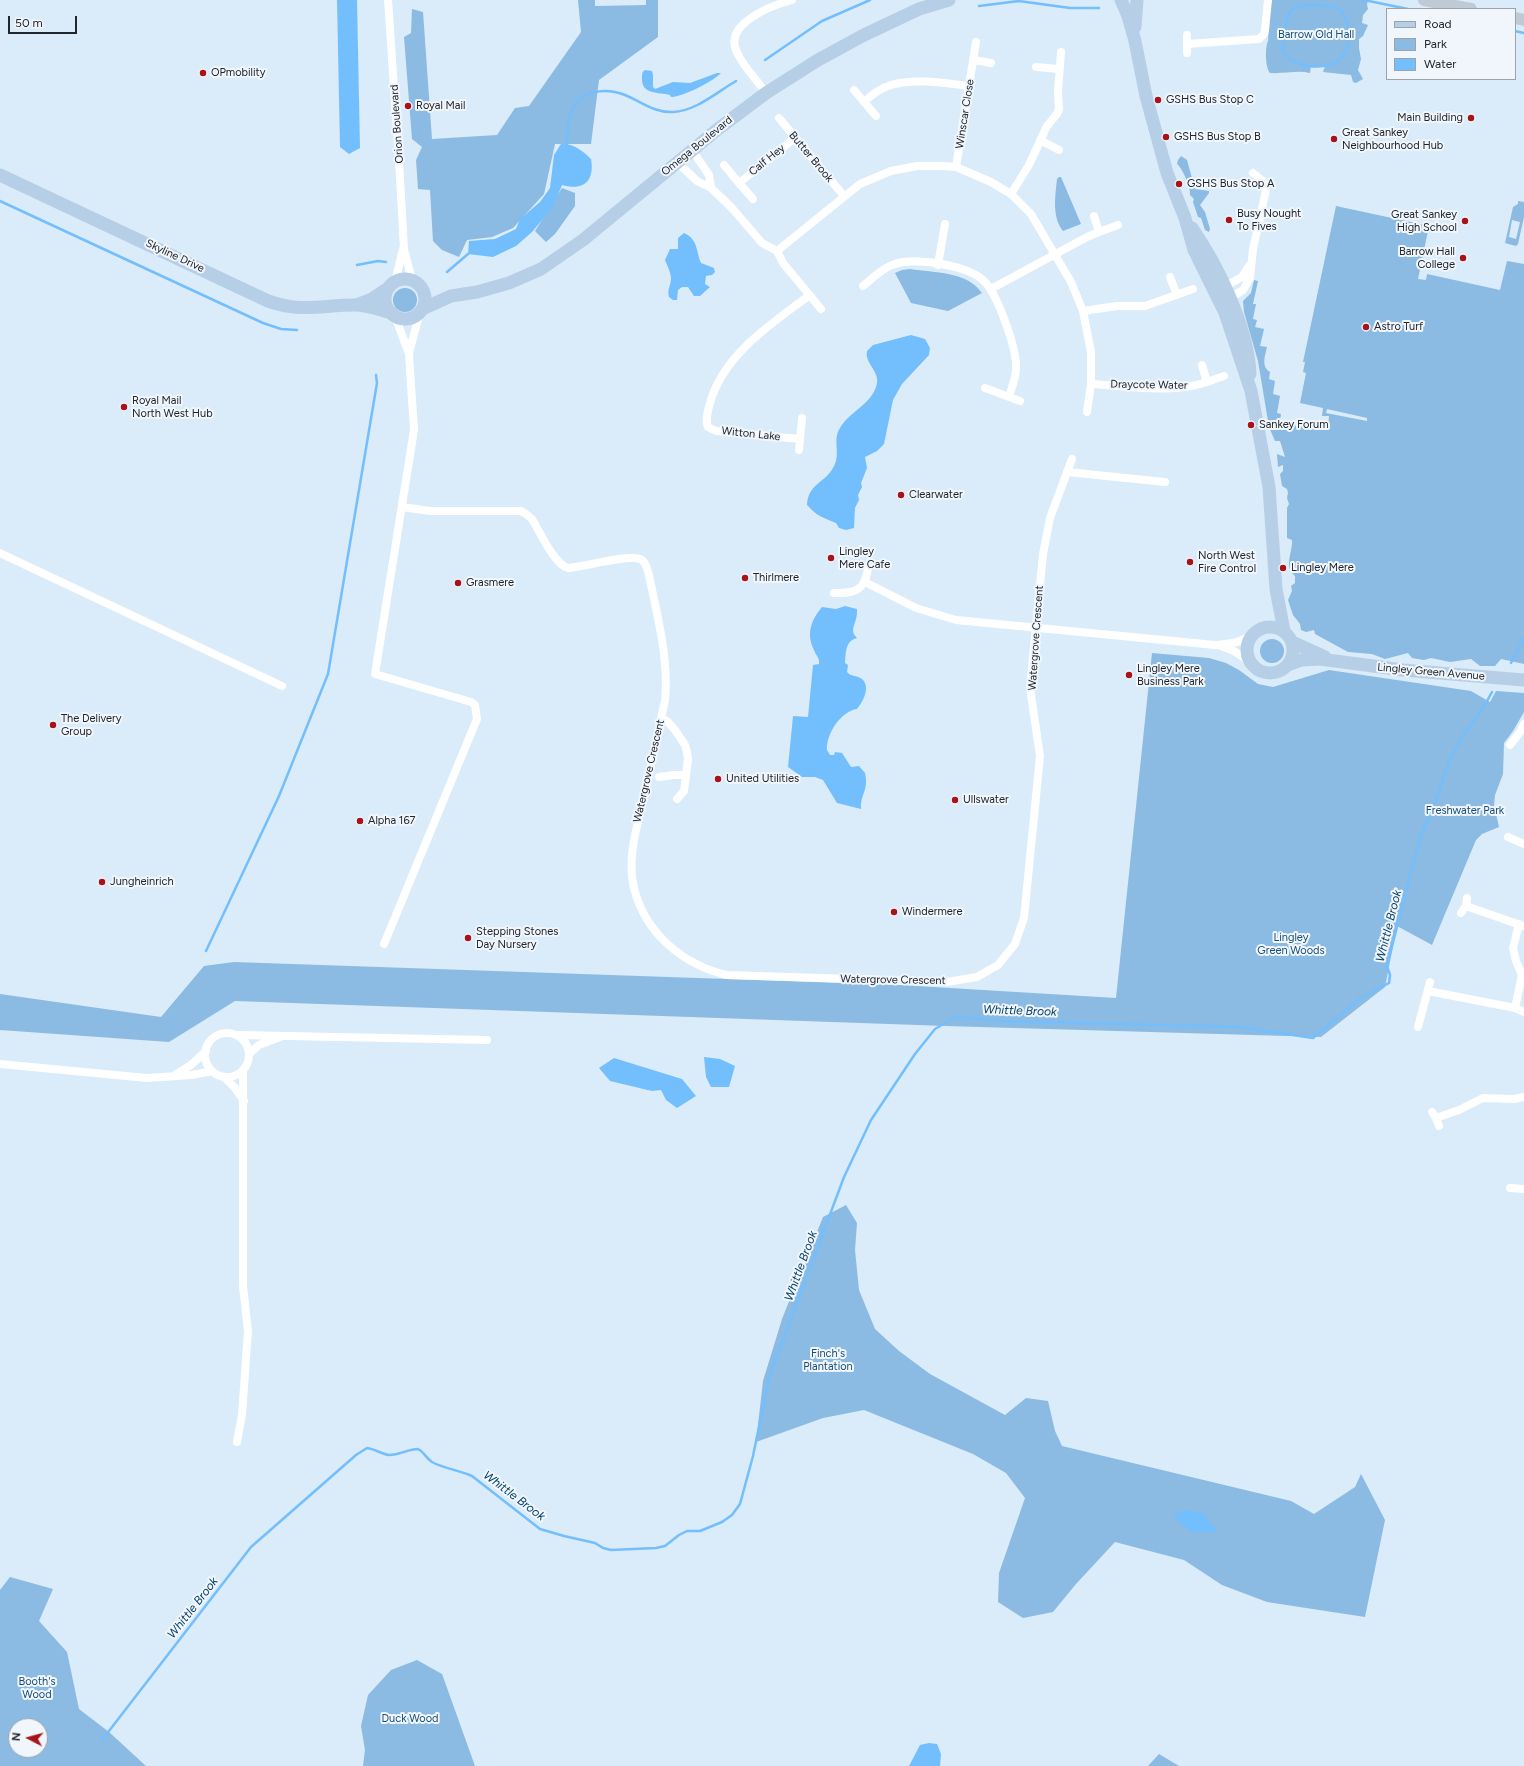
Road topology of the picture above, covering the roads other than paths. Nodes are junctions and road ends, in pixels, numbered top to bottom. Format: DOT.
graph roads {
  1 [pos="388,0"];
  2 [pos="792,0"];
  3 [pos="948,0"];
  4 [pos="1121,0"];
  5 [pos="1137,0"];
  6 [pos="1268,0"];
  7 [pos="1424,0"];
  8 [pos="1465,8"];
  9 [pos="1187,35"];
  10 [pos="1135,41"];
  11 [pos="976,42"];
  12 [pos="1187,44"];
  13 [pos="1061,52"];
  14 [pos="1187,53"];
  15 [pos="974,60"];
  16 [pos="991,63"];
  17 [pos="1036,67"];
  18 [pos="1060,69"];
  19 [pos="969,86"];
  20 [pos="854,90"];
  21 [pos="766,93"];
  22 [pos="864,102"];
  23 [pos="876,116"];
  24 [pos="779,118"];
  25 [pos="795,138"];
  26 [pos="1040,140"];
  27 [pos="692,150"];
  28 [pos="1059,150"];
  29 [pos="677,162"];
  30 [pos="724,165"];
  31 [pos="956,167"];
  32 [pos="1253,173"];
  33 [pos="0,175"];
  34 [pos="739,183"];
  35 [pos="712,188"];
  36 [pos="1011,194"];
  37 [pos="844,196"];
  38 [pos="753,199"];
  39 [pos="1094,216"];
  40 [pos="945,224"];
  41 [pos="1118,225"];
  42 [pos="1099,232"];
  43 [pos="404,249"];
  44 [pos="778,251"];
  45 [pos="1056,254"];
  46 [pos="1251,263"];
  47 [pos="938,265"];
  48 [pos="1170,277"];
  49 [pos="416,284"];
  50 [pos="391,286"];
  51 [pos="863,286"];
  52 [pos="990,289"];
  53 [pos="1193,290"];
  54 [pos="1177,295"];
  55 [pos="1223,295"];
  56 [pos="451,296"];
  57 [pos="810,296"];
  58 [pos="356,305"];
  59 [pos="821,309"];
  60 [pos="421,310"];
  61 [pos="1083,311"];
  62 [pos="393,315"];
  63 [pos="409,354"];
  64 [pos="1202,365"];
  65 [pos="1224,376"];
  66 [pos="1207,382"];
  67 [pos="1091,384"];
  68 [pos="985,388"];
  69 [pos="1009,397"];
  70 [pos="1020,401"];
  71 [pos="1087,412"];
  72 [pos="802,418"];
  73 [pos="800,439"];
  74 [pos="799,450"];
  75 [pos="1072,459"];
  76 [pos="1067,472"];
  77 [pos="1165,482"];
  78 [pos="402,507"];
  79 [pos="0,553"];
  80 [pos="868,566"];
  81 [pos="865,582"];
  82 [pos="1276,589"];
  83 [pos="834,593"];
  84 [pos="1036,628"];
  85 [pos="1257,631"];
  86 [pos="1284,631"];
  87 [pos="1292,642"];
  88 [pos="1215,645"];
  89 [pos="1338,661"];
  90 [pos="1250,662"];
  91 [pos="1288,665"];
  92 [pos="1524,680"];
  93 [pos="282,686"];
  94 [pos="661,718"];
  95 [pos="1524,724"];
  96 [pos="1522,733"];
  97 [pos="1510,745"];
  98 [pos="686,775"];
  99 [pos="659,777"];
  100 [pos="677,798"];
  101 [pos="1508,837"];
  102 [pos="1524,844"];
  103 [pos="1465,906"];
  104 [pos="1521,925"];
  105 [pos="384,944"];
  106 [pos="1430,982"];
  107 [pos="1428,991"];
  108 [pos="1515,1008"];
  109 [pos="1524,1012"];
  110 [pos="1418,1027"];
  111 [pos="238,1035"];
  112 [pos="283,1036"];
  113 [pos="487,1040"];
  114 [pos="206,1051"];
  115 [pos="250,1053"];
  116 [pos="0,1064"];
  117 [pos="243,1070"];
  118 [pos="212,1071"];
  119 [pos="174,1075"];
  120 [pos="224,1077"];
  121 [pos="1524,1097"];
  122 [pos="244,1102"];
  123 [pos="1436,1119"];
  124 [pos="1510,1188"];
  125 [pos="1524,1189"];
  126 [pos="237,1442"];
  1 -- 43 [label="street, Orion Boulevard"];
  2 -- 21 [label="street"];
  3 -- 21 [label="main road, Omega Boulevard"];
  4 -- 10 [label="main road"];
  5 -- 10 [label="main road"];
  6 -- 12 [label="street"];
  7 -- 8 [label="street"];
  9 -- 12 [label="street"];
  10 -- 55 [label="main road"];
  11 -- 15 [label="street, Winscar Close"];
  12 -- 14 [label="street"];
  13 -- 18 [label="street"];
  15 -- 16 [label="street"];
  15 -- 19 [label="street, Winscar Close"];
  17 -- 18 [label="street"];
  18 -- 26 [label="street"];
  19 -- 22 [label="street"];
  19 -- 31 [label="street, Winscar Close"];
  20 -- 22 [label="street"];
  21 -- 27 [label="main road, Omega Boulevard"];
  22 -- 23 [label="street"];
  24 -- 25 [label="street, Butter Brook"];
  25 -- 34 [label="street, Calf Hey"];
  25 -- 37 [label="street, Butter Brook"];
  26 -- 28 [label="street"];
  26 -- 36 [label="street"];
  27 -- 29 [label="main road, Omega Boulevard"];
  27 -- 35 [label="street"];
  29 -- 35 [label="street"];
  29 -- 56 [label="main road, Omega Boulevard"];
  30 -- 34 [label="street, Calf Hey"];
  31 -- 36 [label="street"];
  31 -- 37 [label="street"];
  32 -- 46 [label="street"];
  33 -- 58 [label="main road, Skyline Drive"];
  34 -- 38 [label="street, Calf Hey"];
  35 -- 44 [label="street"];
  36 -- 45 [label="street"];
  37 -- 44 [label="street"];
  39 -- 42 [label="street"];
  40 -- 47 [label="street"];
  41 -- 42 [label="street"];
  42 -- 45 [label="street"];
  43 -- 49 [label="street, Orion Boulevard"];
  43 -- 50 [label="street, Orion Boulevard"];
  44 -- 57 [label="street"];
  45 -- 52 [label="street"];
  45 -- 61 [label="street"];
  46 -- 55 [label="street"];
  46 -- 55 [label="street"];
  47 -- 51 [label="street"];
  47 -- 52 [label="street"];
  48 -- 54 [label="street"];
  49 -- 50 [label="main road"];
  49 -- 56 [label="main road, Omega Boulevard"];
  49 -- 60 [label="main road"];
  50 -- 58 [label="main road, Skyline Drive"];
  50 -- 62 [label="main road"];
  52 -- 69 [label="street"];
  53 -- 54 [label="street"];
  54 -- 61 [label="street"];
  55 -- 82 [label="main road"];
  56 -- 60 [label="main road, Omega Boulevard"];
  57 -- 59 [label="street"];
  57 -- 73 [label="street, Witton Lake"];
  58 -- 62 [label="main road, Skyline Drive"];
  60 -- 62 [label="main road"];
  60 -- 63 [label="street"];
  61 -- 67 [label="street"];
  62 -- 63 [label="street"];
  63 -- 78 [label="street"];
  64 -- 66 [label="street"];
  65 -- 66 [label="street, Draycote Water"];
  66 -- 67 [label="street, Draycote Water"];
  67 -- 71 [label="street"];
  68 -- 69 [label="street"];
  69 -- 70 [label="street"];
  72 -- 73 [label="street"];
  73 -- 74 [label="street"];
  75 -- 76 [label="street, Watergrove Crescent"];
  76 -- 77 [label="street"];
  76 -- 84 [label="street, Watergrove Crescent"];
  78 -- 94 [label="street, Watergrove Crescent"];
  78 -- 105 [label="street"];
  79 -- 93 [label="street"];
  80 -- 81 [label="street"];
  81 -- 83 [label="street"];
  81 -- 84 [label="street"];
  82 -- 85 [label="main road"];
  82 -- 86 [label="main road"];
  84 -- 88 [label="street"];
  84 -- 94 [label="street, Watergrove Crescent"];
  85 -- 86 [label="main road"];
  85 -- 88 [label="street"];
  85 -- 90 [label="main road"];
  86 -- 87 [label="main road"];
  87 -- 89 [label="main road, Lingley Green Avenue"];
  87 -- 91 [label="main road"];
  88 -- 90 [label="street"];
  89 -- 91 [label="main road, Lingley Green Avenue"];
  89 -- 92 [label="main road, Lingley Green Avenue"];
  90 -- 91 [label="main road"];
  94 -- 98 [label="street"];
  95 -- 96 [label="street"];
  96 -- 97 [label="street"];
  98 -- 99 [label="street"];
  98 -- 100 [label="street"];
  101 -- 102 [label="street"];
  103 -- 104 [label="street"];
  104 -- 108 [label="street"];
  106 -- 107 [label="street"];
  107 -- 108 [label="street"];
  107 -- 110 [label="street"];
  108 -- 109 [label="street"];
  111 -- 112 [label="street"];
  111 -- 114 [label="street"];
  111 -- 115 [label="street"];
  112 -- 113 [label="street"];
  112 -- 115 [label="street"];
  114 -- 118 [label="street"];
  114 -- 119 [label="street"];
  115 -- 117 [label="street"];
  116 -- 119 [label="street"];
  117 -- 120 [label="street"];
  117 -- 122 [label="street"];
  118 -- 119 [label="street"];
  118 -- 120 [label="street"];
  120 -- 122 [label="street"];
  121 -- 123 [label="street"];
  122 -- 126 [label="street"];
  124 -- 125 [label="street"];
}
